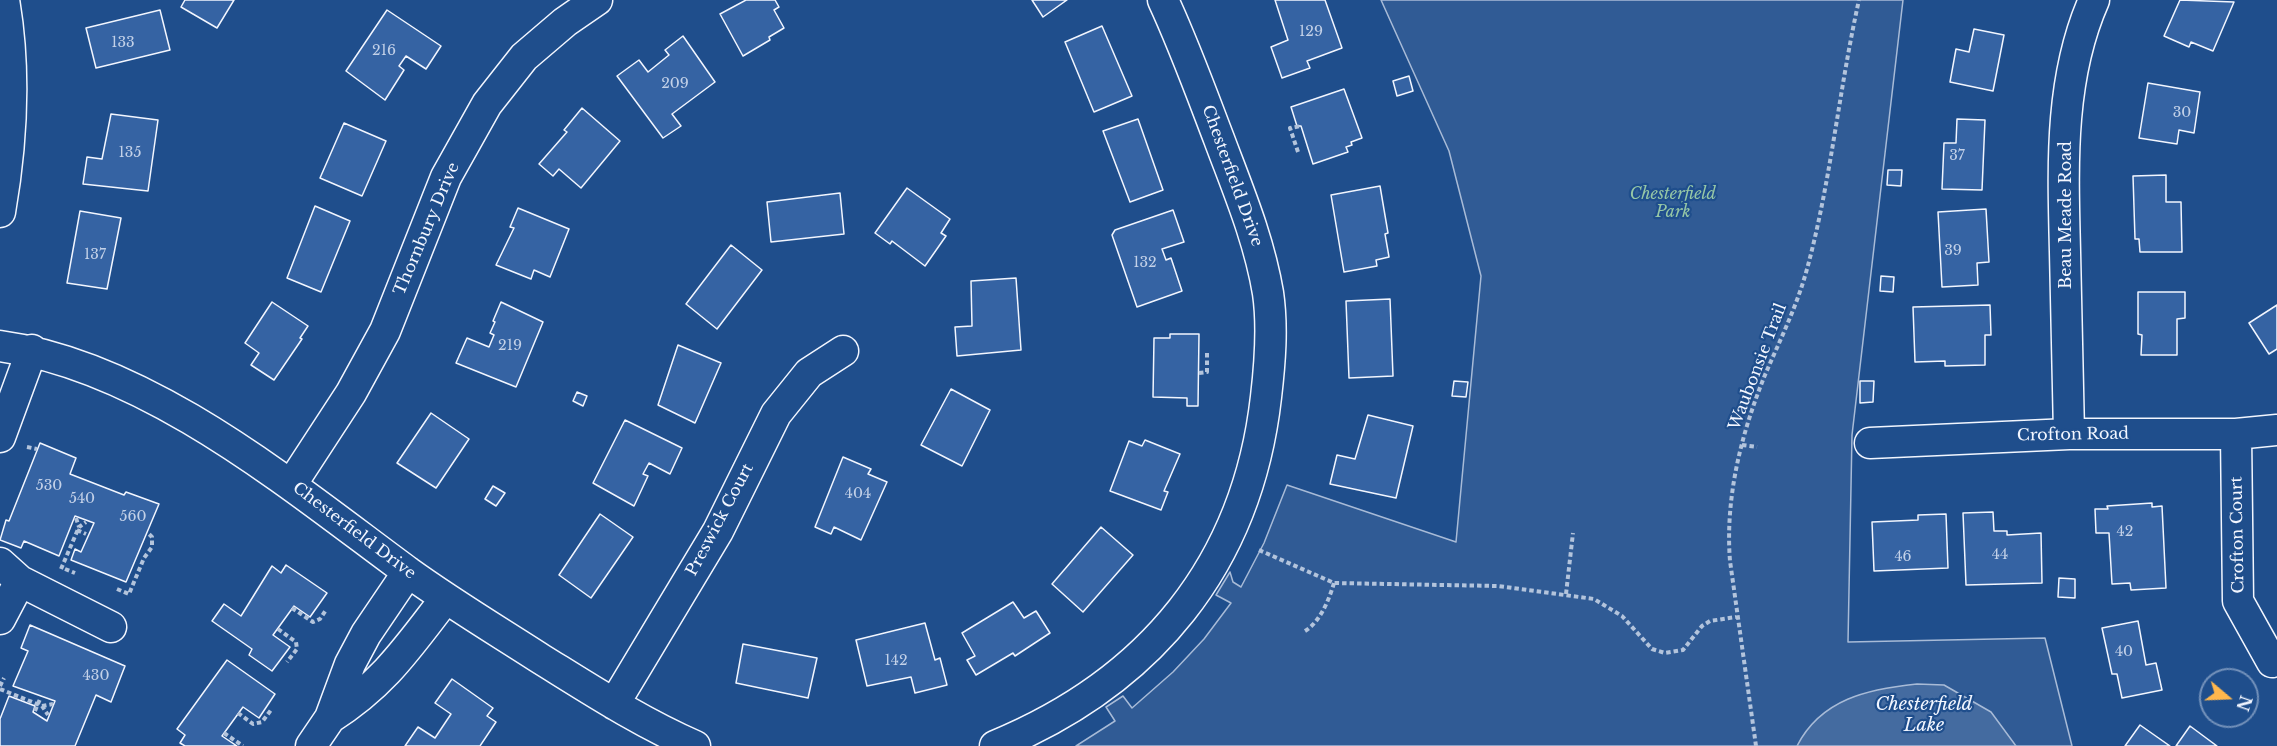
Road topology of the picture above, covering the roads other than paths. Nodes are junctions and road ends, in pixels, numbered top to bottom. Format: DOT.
graph roads {
  1 [pos="4,0"];
  2 [pos="597,0"];
  3 [pos="1163,0"];
  4 [pos="2094,0"];
  5 [pos="0,213"];
  6 [pos="0,346"];
  7 [pos="32,350"];
  8 [pos="843,351"];
  9 [pos="2277,430"];
  10 [pos="2069,434"];
  11 [pos="2236,434"];
  12 [pos="1870,443"];
  13 [pos="13,444"];
  14 [pos="291,484"];
  15 [pos="10,572"];
  16 [pos="408,572"];
  17 [pos="446,598"];
  18 [pos="0,619"];
  19 [pos="111,627"];
  20 [pos="2272,663"];
  21 [pos="614,704"];
  22 [pos="330,718"];
  23 [pos="311,746"];
  24 [pos="694,746"];
  25 [pos="995,746"];
  1 -- 5 [label="street"];
  2 -- 14 [label="street, Thornbury Drive"];
  3 -- 25 [label="street, Chesterfield Drive"];
  4 -- 10 [label="street, Beau Meade Road"];
  6 -- 7 [label="street, Chesterfield Drive"];
  7 -- 13 [label="street"];
  7 -- 14 [label="street, Chesterfield Drive"];
  8 -- 21 [label="street, Preswick Court"];
  9 -- 11 [label="street, Crofton Road"];
  10 -- 11 [label="street, Crofton Road"];
  10 -- 12 [label="street, Crofton Road"];
  11 -- 20 [label="street, Crofton Court"];
  14 -- 16 [label="street, Chesterfield Drive"];
  15 -- 18 [label="street"];
  15 -- 19 [label="street"];
  16 -- 17 [label="street, Chesterfield Drive"];
  16 -- 22 [label="street"];
  17 -- 21 [label="street, Chesterfield Drive"];
  17 -- 22 [label="street"];
  21 -- 24 [label="street, Chesterfield Drive"];
  22 -- 23 [label="street"];
}
